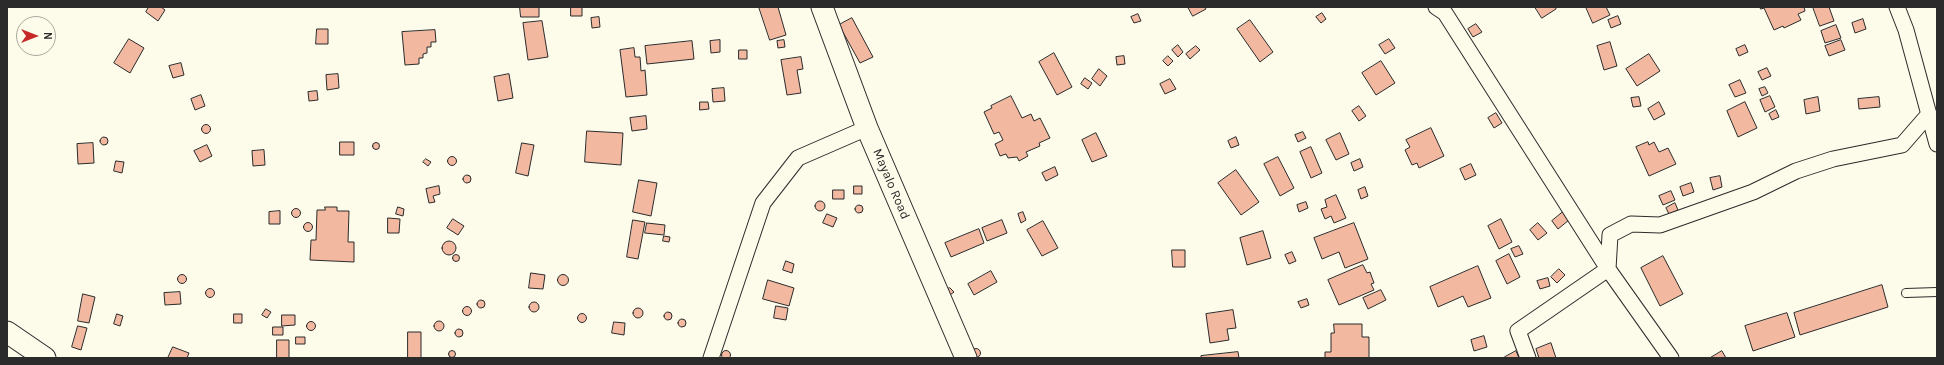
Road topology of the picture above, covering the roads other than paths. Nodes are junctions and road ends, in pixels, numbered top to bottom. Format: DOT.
graph roads {
  1 [pos="822,7"];
  2 [pos="1436,7"];
  3 [pos="1897,7"];
  4 [pos="1929,114"];
  5 [pos="867,128"];
  6 [pos="1937,144"];
  7 [pos="1608,269"];
  8 [pos="1937,292"];
  9 [pos="1906,293"];
  10 [pos="7,332"];
  11 [pos="45,358"];
  12 [pos="711,358"];
  13 [pos="966,358"];
  14 [pos="1528,358"];
  15 [pos="1670,358"];
  1 -- 5 [label="street, Mayalo Road"];
  2 -- 7 [label="street"];
  3 -- 4 [label="street"];
  4 -- 6 [label="street"];
  4 -- 7 [label="street"];
  5 -- 12 [label="street"];
  5 -- 13 [label="street, Mayalo Road"];
  7 -- 14 [label="street"];
  7 -- 15 [label="street"];
  8 -- 9 [label="lane"];
  10 -- 11 [label="street"];
}
